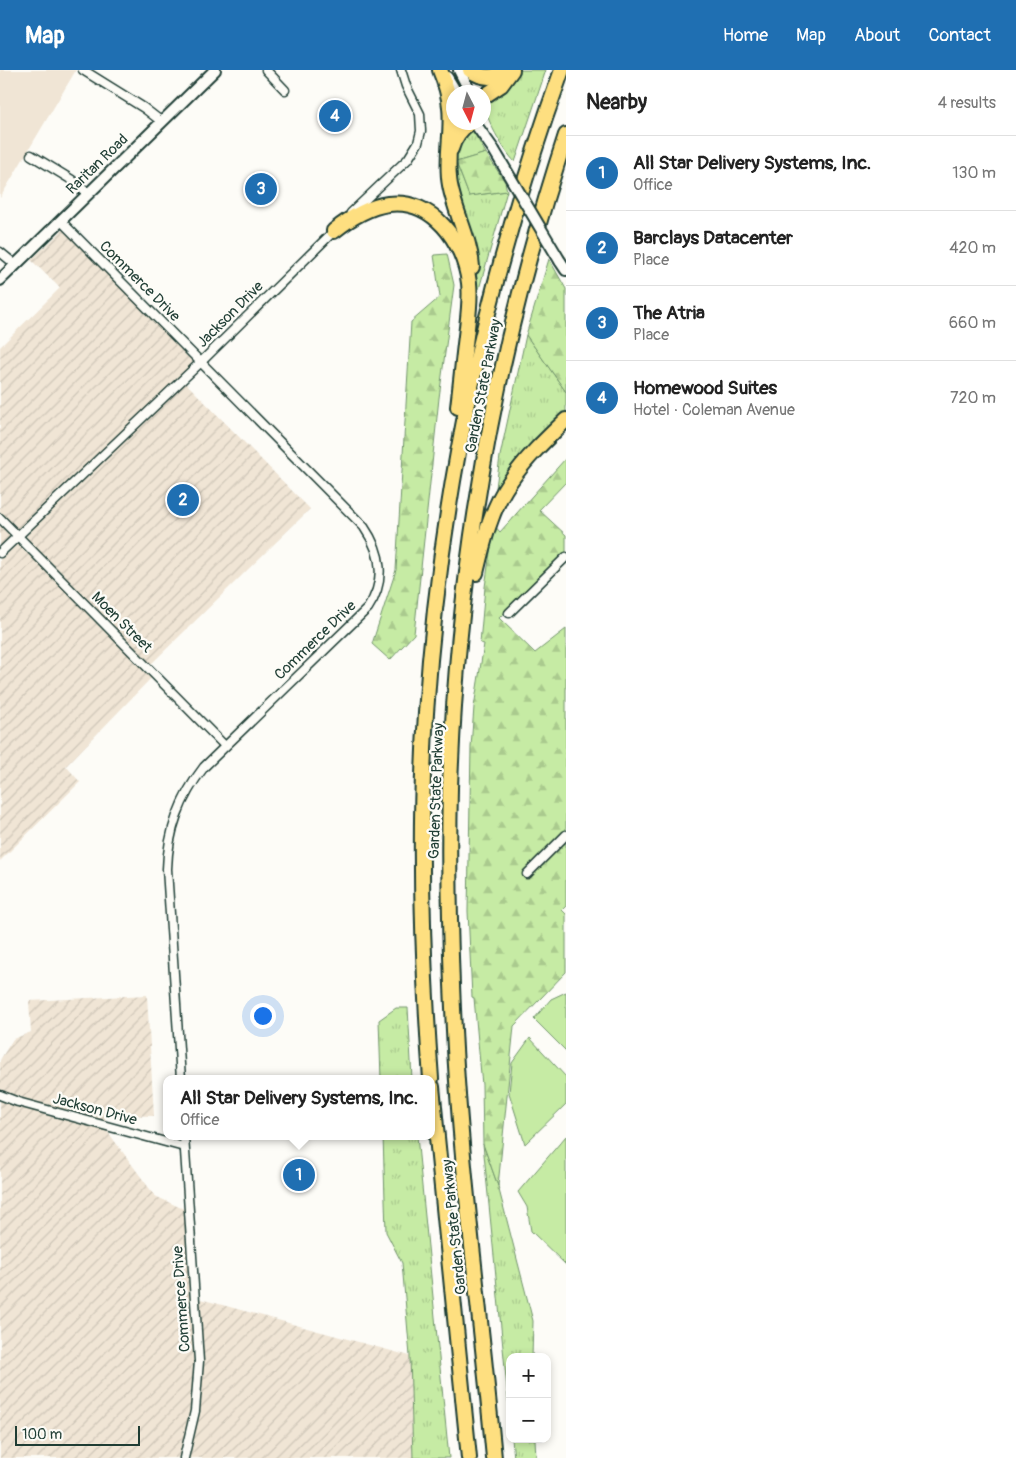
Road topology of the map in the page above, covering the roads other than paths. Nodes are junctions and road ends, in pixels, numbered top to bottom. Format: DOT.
graph roads {
  1 [pos="83,70"];
  2 [pos="215,70"];
  3 [pos="266,70"];
  4 [pos="401,70"];
  5 [pos="441,70"];
  6 [pos="460,70"];
  7 [pos="470,70"];
  8 [pos="508,70"];
  9 [pos="512,70"];
  10 [pos="562,70"];
  11 [pos="451,85"];
  12 [pos="467,85"];
  13 [pos="285,90"];
  14 [pos="491,91"];
  15 [pos="162,122"];
  16 [pos="461,130"];
  17 [pos="478,130"];
  18 [pos="486,130"];
  19 [pos="566,135"];
  20 [pos="494,150"];
  21 [pos="31,155"];
  22 [pos="448,164"];
  23 [pos="89,194"];
  24 [pos="61,221"];
  25 [pos="334,231"];
  26 [pos="0,252"];
  27 [pos="16,265"];
  28 [pos="563,265"];
  29 [pos="0,280"];
  30 [pos="469,311"];
  31 [pos="201,362"];
  32 [pos="566,420"];
  33 [pos="0,518"];
  34 [pos="18,536"];
  35 [pos="443,544"];
  36 [pos="0,552"];
  37 [pos="566,557"];
  38 [pos="509,613"];
  39 [pos="458,665"];
  40 [pos="225,746"];
  41 [pos="566,835"];
  42 [pos="527,874"];
  43 [pos="181,1075"];
  44 [pos="431,1075"];
  45 [pos="0,1095"];
  46 [pos="435,1117"];
  47 [pos="184,1140"];
  48 [pos="184,1147"];
  49 [pos="184,1458"];
  50 [pos="469,1458"];
  51 [pos="494,1458"];
  1 -- 15 [label="street"];
  2 -- 15 [label="main road, Raritan Road"];
  3 -- 13 [label="street"];
  4 -- 25 [label="street, Jackson Drive"];
  5 -- 11 [label="main road"];
  5 -- 22 [label="highway"];
  6 -- 12 [label="main road"];
  7 -- 8 [label="highway"];
  9 -- 14 [label="highway"];
  10 -- 35 [label="highway, Garden State Parkway"];
  15 -- 23 [label="main road, Raritan Road"];
  16 -- 22 [label="highway"];
  17 -- 20 [label="main road"];
  18 -- 20 [label="main road"];
  19 -- 39 [label="highway, Garden State Parkway"];
  20 -- 28 [label="main road, bridge"];
  21 -- 23 [label="street"];
  22 -- 30 [label="highway"];
  23 -- 24 [label="main road, Raritan Road"];
  24 -- 27 [label="main road, Raritan Road"];
  24 -- 31 [label="street, Commerce Drive"];
  25 -- 30 [label="highway"];
  25 -- 31 [label="street, Jackson Drive"];
  26 -- 27 [label="street"];
  27 -- 29 [label="main road, Raritan Road"];
  30 -- 35 [label="highway"];
  31 -- 34 [label="street, Jackson Drive"];
  31 -- 40 [label="street, Commerce Drive"];
  32 -- 39 [label="highway"];
  33 -- 34 [label="street, Moen Street"];
  34 -- 36 [label="street, Jackson Drive"];
  34 -- 40 [label="street, Moen Street"];
  35 -- 44 [label="highway, Garden State Parkway"];
  37 -- 38 [label="street"];
  39 -- 51 [label="highway, Garden State Parkway"];
  40 -- 43 [label="street, Commerce Drive"];
  41 -- 42 [label="street"];
  45 -- 48 [label="street, Jackson Drive"];
  46 -- 50 [label="highway, Garden State Parkway"];
  47 -- 48 [label="street, Commerce Drive"];
  48 -- 49 [label="street, Commerce Drive"];
}
